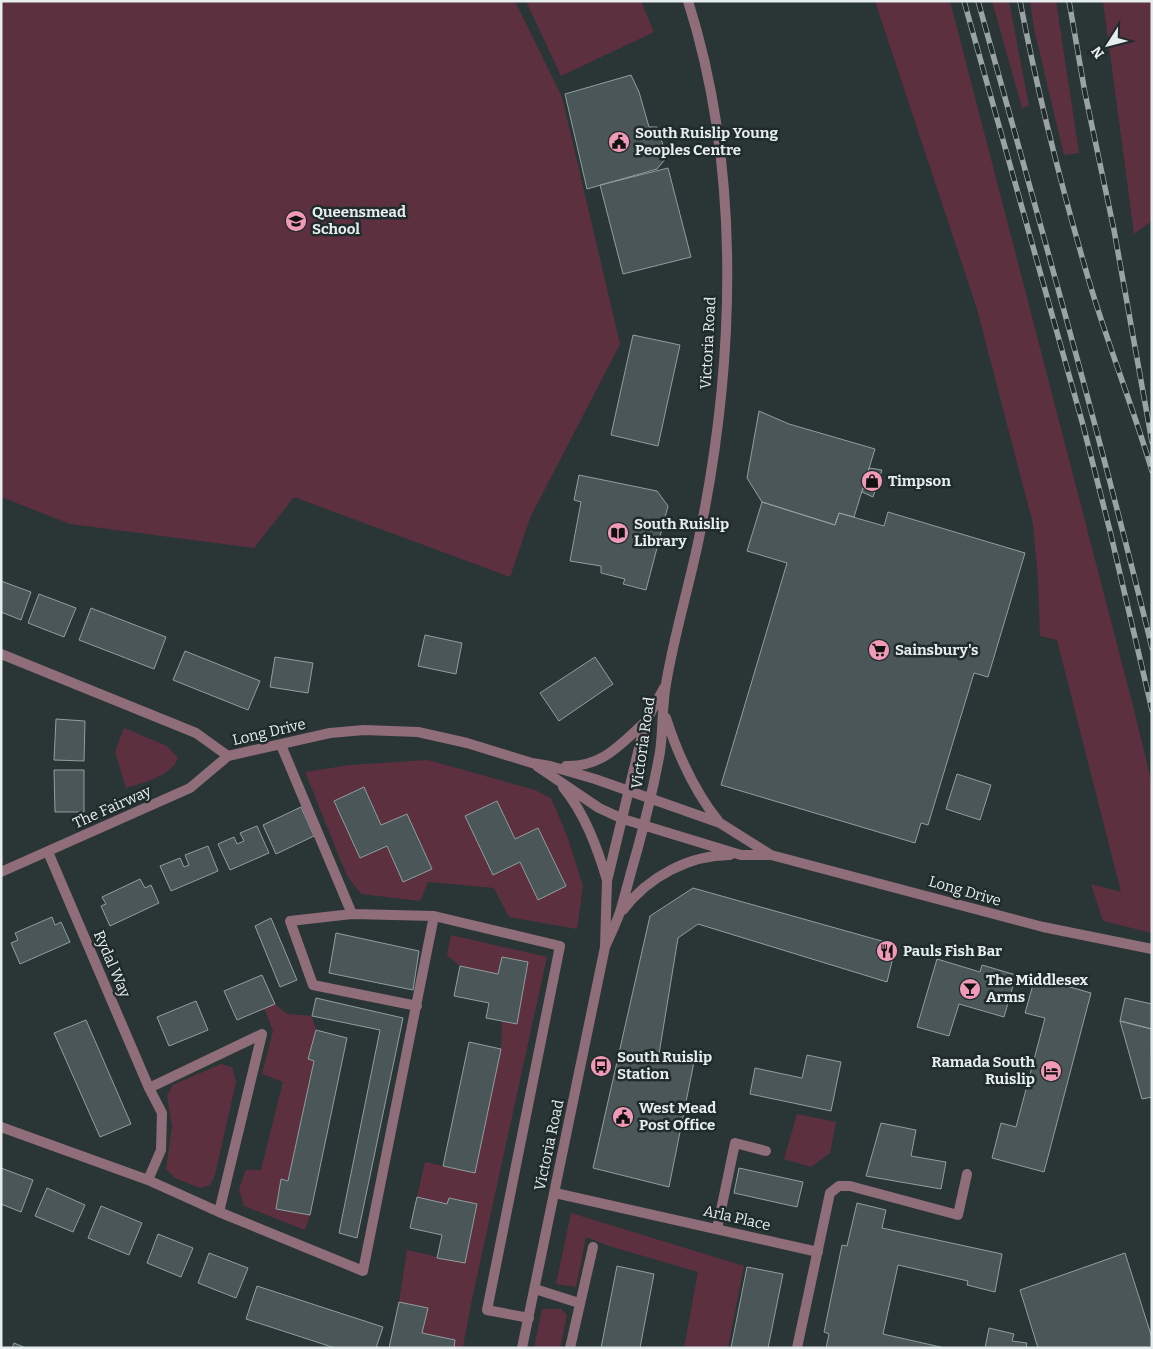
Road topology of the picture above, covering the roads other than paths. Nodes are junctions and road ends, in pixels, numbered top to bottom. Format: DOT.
graph roads {
  1 [pos="688,1"];
  2 [pos="1,654"];
  3 [pos="665,685"];
  4 [pos="664,712"];
  5 [pos="644,723"];
  6 [pos="281,745"];
  7 [pos="228,756"];
  8 [pos="532,763"];
  9 [pos="550,766"];
  10 [pos="557,779"];
  11 [pos="628,790"];
  12 [pos="651,797"];
  13 [pos="623,819"];
  14 [pos="720,823"];
  15 [pos="644,826"];
  16 [pos="48,852"];
  17 [pos="741,855"];
  18 [pos="771,855"];
  19 [pos="1,872"];
  20 [pos="607,881"];
  21 [pos="352,914"];
  22 [pos="620,914"];
  23 [pos="434,916"];
  24 [pos="605,947"];
  25 [pos="1152,949"];
  26 [pos="417,1006"];
  27 [pos="149,1088"];
  28 [pos="1,1127"];
  29 [pos="766,1151"];
  30 [pos="967,1174"];
  31 [pos="148,1180"];
  32 [pos="555,1193"];
  33 [pos="219,1212"];
  34 [pos="717,1229"];
  35 [pos="592,1247"];
  36 [pos="818,1252"];
  37 [pos="535,1289"];
  38 [pos="580,1303"];
  39 [pos="528,1318"];
  40 [pos="522,1348"];
  41 [pos="570,1348"];
  42 [pos="797,1348"];
  1 -- 3 [label="street, Victoria Road"];
  2 -- 7 [label="street, Long Drive"];
  3 -- 4 [label="street, Victoria Road"];
  3 -- 5 [label="street, Victoria Road"];
  4 -- 12 [label="street, Victoria Road"];
  4 -- 14 [label="street"];
  5 -- 9 [label="street"];
  5 -- 11 [label="street, Victoria Road"];
  6 -- 7 [label="street, Long Drive"];
  6 -- 8 [label="street, Long Drive"];
  6 -- 21 [label="street"];
  7 -- 16 [label="street, The Fairway"];
  8 -- 9 [label="street, Long Drive"];
  8 -- 10 [label="street, Long Drive"];
  9 -- 11 [label="street, Long Drive"];
  10 -- 13 [label="street, Long Drive"];
  10 -- 20 [label="street"];
  11 -- 12 [label="street, Long Drive"];
  11 -- 13 [label="street, Victoria Road"];
  12 -- 14 [label="street, Long Drive"];
  12 -- 15 [label="street, Victoria Road"];
  13 -- 15 [label="street, Long Drive"];
  13 -- 20 [label="street, Victoria Road"];
  14 -- 18 [label="street, Long Drive"];
  15 -- 17 [label="street, Long Drive"];
  15 -- 22 [label="street, Victoria Road"];
  16 -- 19 [label="street, The Fairway"];
  16 -- 27 [label="street, Rydal Way"];
  17 -- 18 [label="street, Long Drive"];
  17 -- 22 [label="street"];
  18 -- 25 [label="street, Long Drive"];
  20 -- 24 [label="street, Victoria Road"];
  21 -- 23 [label="street"];
  21 -- 26 [label="street"];
  22 -- 24 [label="street, Victoria Road"];
  23 -- 26 [label="street"];
  23 -- 39 [label="street"];
  24 -- 32 [label="street, Victoria Road"];
  26 -- 33 [label="street"];
  27 -- 31 [label="street, Rydal Way"];
  27 -- 33 [label="street"];
  28 -- 31 [label="street"];
  29 -- 34 [label="street"];
  30 -- 36 [label="street"];
  31 -- 33 [label="street"];
  32 -- 34 [label="street, Arla Place"];
  32 -- 37 [label="street, Victoria Road"];
  34 -- 36 [label="street, Arla Place"];
  35 -- 38 [label="street"];
  36 -- 42 [label="street"];
  37 -- 38 [label="street"];
  37 -- 39 [label="street, Victoria Road"];
  38 -- 41 [label="street"];
  39 -- 40 [label="street, Victoria Road"];
}
